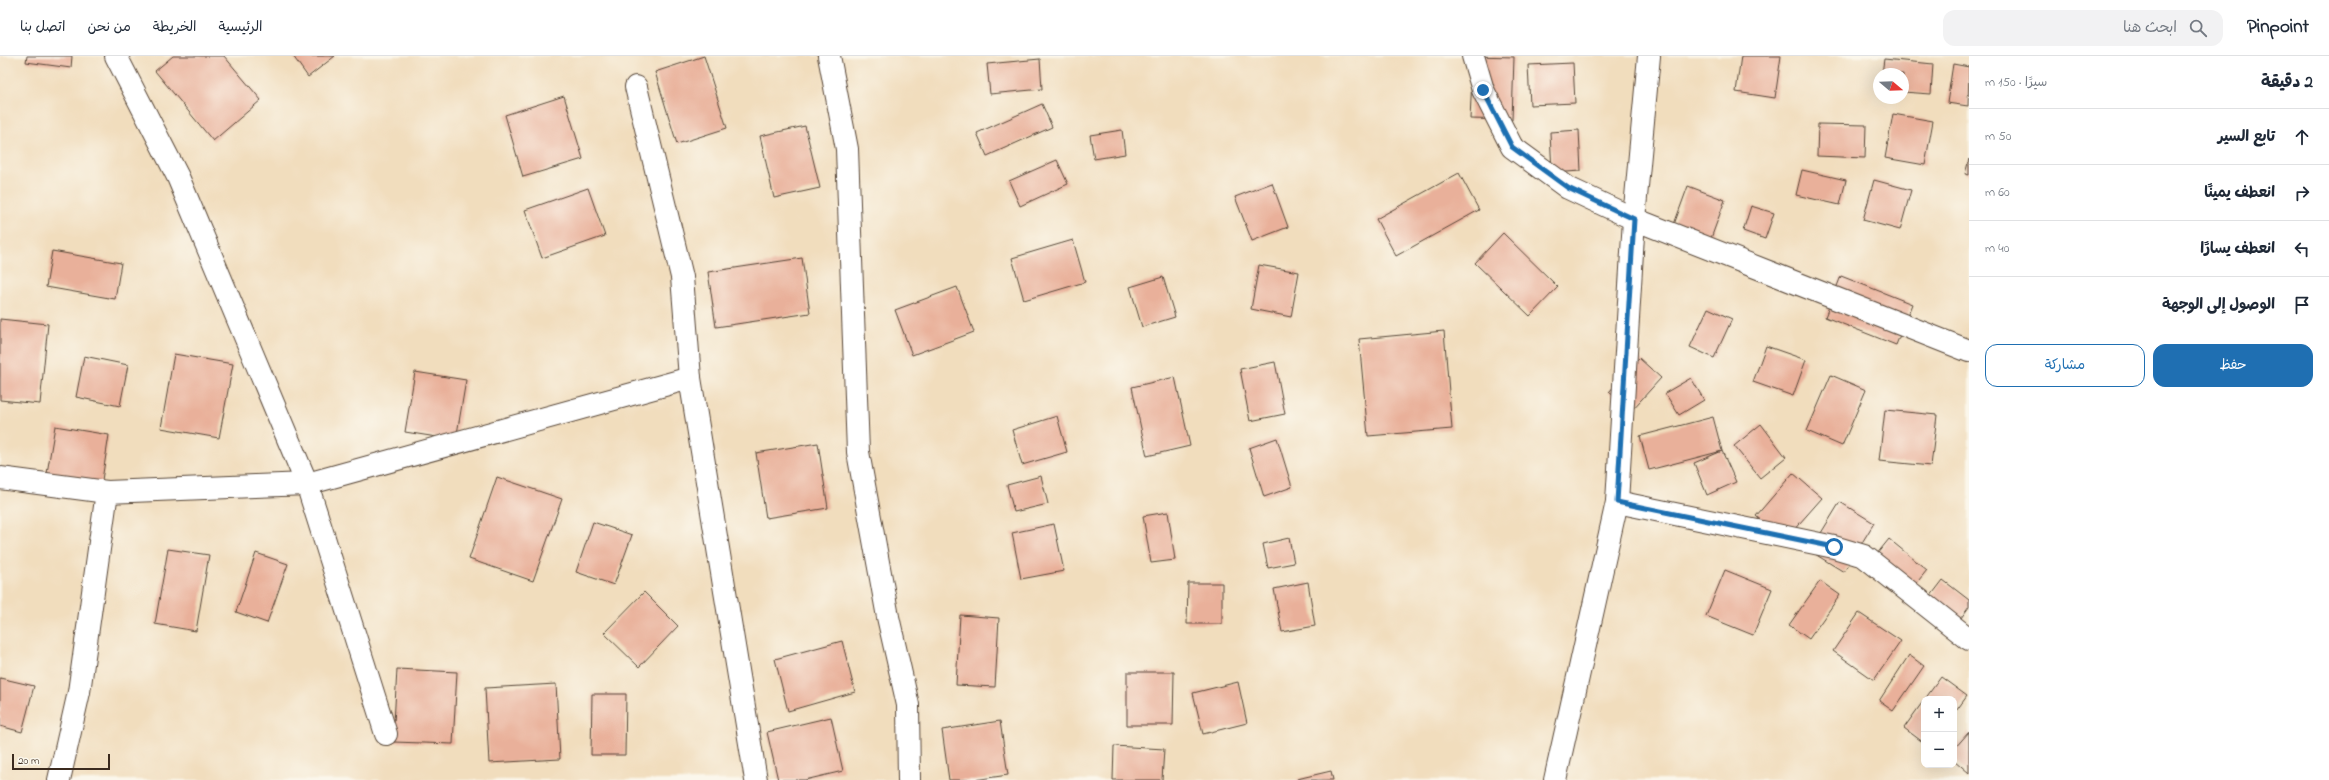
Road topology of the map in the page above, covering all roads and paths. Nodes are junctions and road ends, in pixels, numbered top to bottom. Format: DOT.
graph roads {
  1 [pos="116,56"];
  2 [pos="829,56"];
  3 [pos="1473,56"];
  4 [pos="1649,56"];
  5 [pos="636,87"];
  6 [pos="1634,219"];
  7 [pos="1969,351"];
  8 [pos="690,378"];
  9 [pos="0,478"];
  10 [pos="307,484"];
  11 [pos="107,492"];
  12 [pos="1617,502"];
  13 [pos="1969,640"];
  14 [pos="386,734"];
  15 [pos="59,780"];
  16 [pos="756,780"];
  17 [pos="910,780"];
  18 [pos="1555,780"];
  1 -- 10 [label="street"];
  2 -- 17 [label="street"];
  3 -- 6 [label="street"];
  4 -- 6 [label="street"];
  5 -- 8 [label="street"];
  6 -- 7 [label="street"];
  6 -- 12 [label="street"];
  8 -- 10 [label="street"];
  8 -- 16 [label="street"];
  9 -- 11 [label="street"];
  10 -- 11 [label="street"];
  10 -- 14 [label="street"];
  11 -- 15 [label="street"];
  12 -- 13 [label="street"];
  12 -- 18 [label="street"];
}
